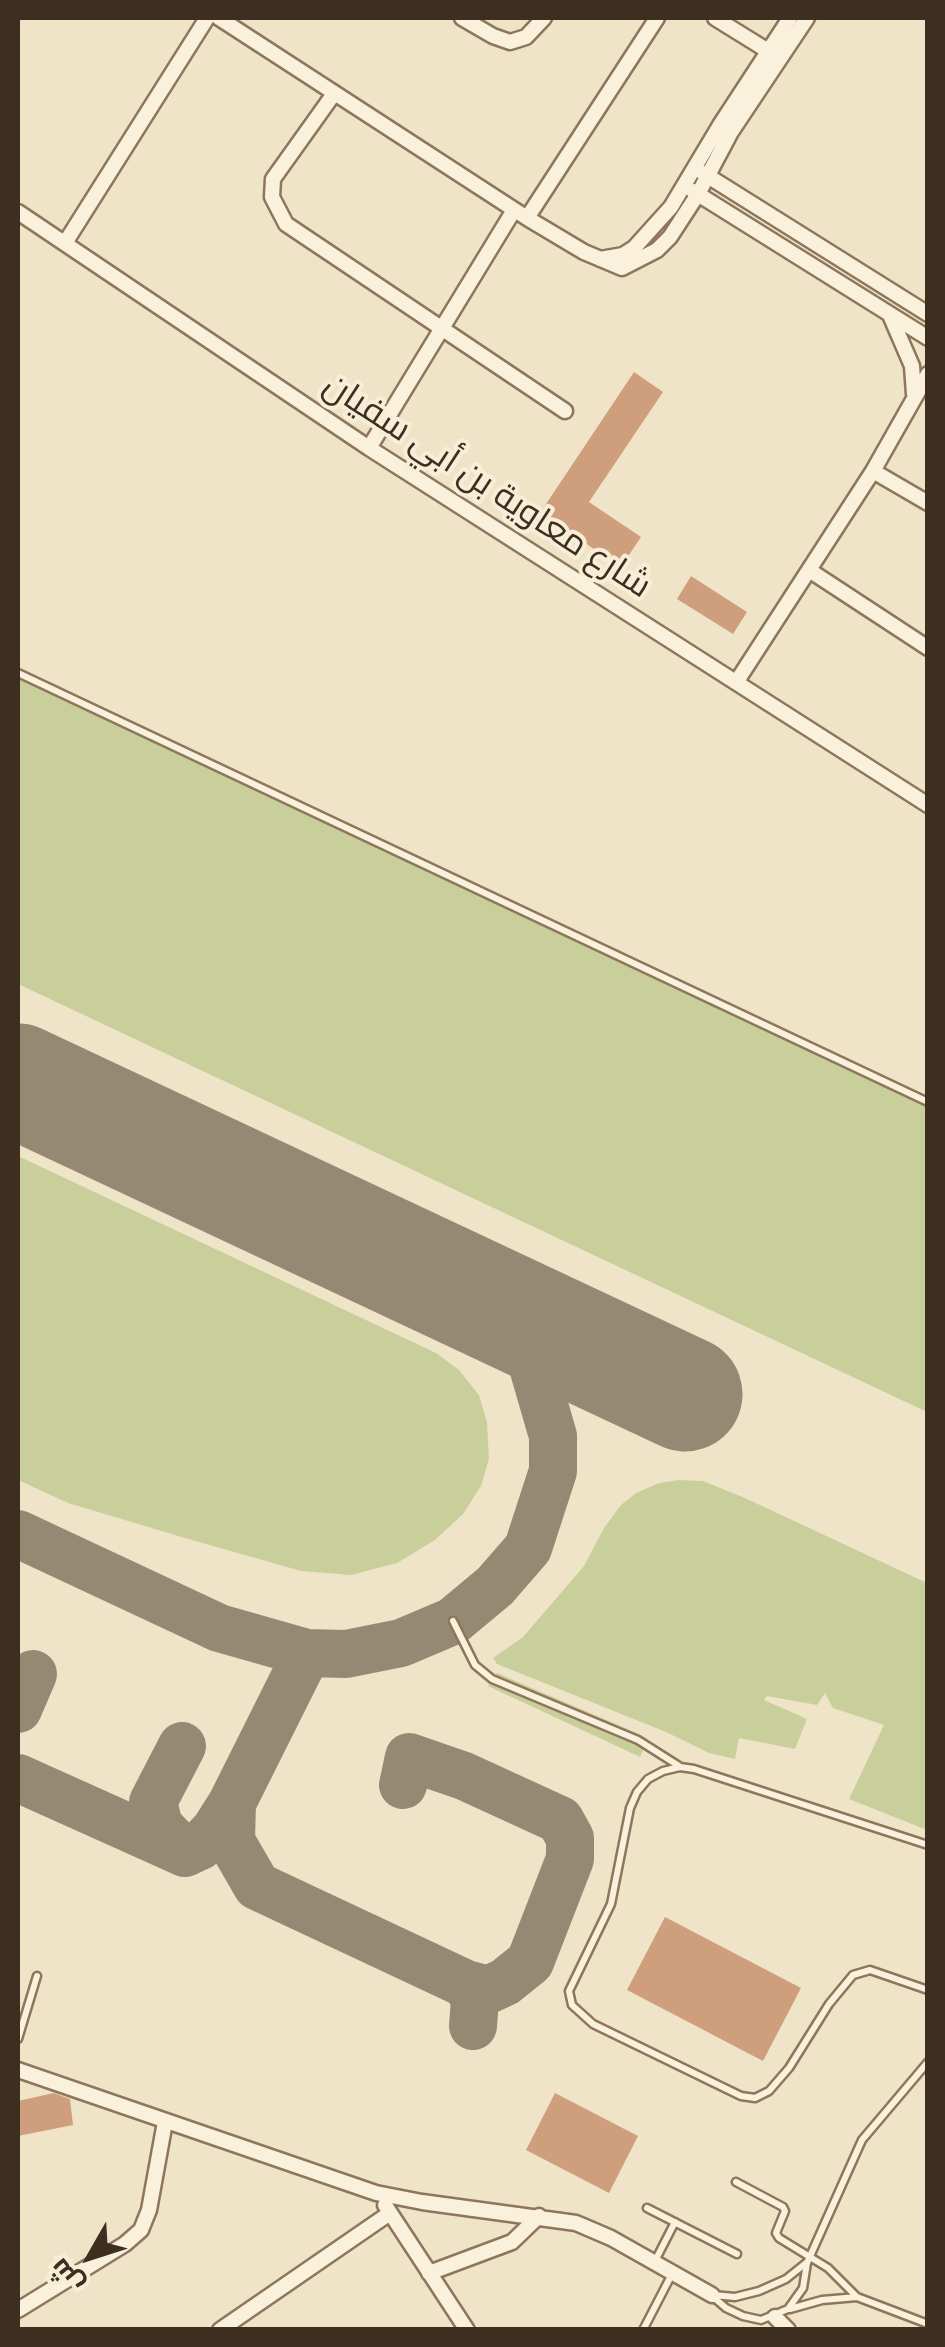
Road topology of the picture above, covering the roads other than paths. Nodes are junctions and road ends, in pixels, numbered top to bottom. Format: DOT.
graph roads {
  1 [pos="206,18"];
  2 [pos="219,18"];
  3 [pos="462,18"];
  4 [pos="544,18"];
  5 [pos="657,18"];
  6 [pos="715,18"];
  7 [pos="790,18"];
  8 [pos="806,18"];
  9 [pos="772,54"];
  10 [pos="333,94"];
  11 [pos="693,168"];
  12 [pos="708,176"];
  13 [pos="684,186"];
  14 [pos="698,194"];
  15 [pos="18,212"];
  16 [pos="520,214"];
  17 [pos="65,243"];
  18 [pos="600,259"];
  19 [pos="928,314"];
  20 [pos="890,315"];
  21 [pos="440,327"];
  22 [pos="928,338"];
  23 [pos="928,374"];
  24 [pos="914,395"];
  25 [pos="566,411"];
  26 [pos="369,448"];
  27 [pos="872,471"];
  28 [pos="928,504"];
  29 [pos="808,570"];
  30 [pos="928,648"];
  31 [pos="18,673"];
  32 [pos="737,682"];
  33 [pos="928,805"];
  34 [pos="928,1102"];
  35 [pos="453,1622"];
  36 [pos="680,1767"];
  37 [pos="928,1846"];
  38 [pos="38,1976"];
  39 [pos="928,1990"];
  40 [pos="18,2039"];
  41 [pos="928,2062"];
  42 [pos="18,2070"];
  43 [pos="164,2122"];
  44 [pos="736,2182"];
  45 [pos="376,2193"];
  46 [pos="647,2208"];
  47 [pos="390,2213"];
  48 [pos="539,2216"];
  49 [pos="676,2222"];
  50 [pos="737,2254"];
  51 [pos="809,2259"];
  52 [pos="654,2262"];
  53 [pos="673,2272"];
  54 [pos="429,2274"];
  55 [pos="712,2295"];
  56 [pos="857,2297"];
  57 [pos="18,2310"];
  58 [pos="781,2313"];
  59 [pos="928,2324"];
  60 [pos="225,2328"];
  61 [pos="468,2330"];
  62 [pos="643,2330"];
  63 [pos="788,2330"];
  1 -- 17 [label="street"];
  2 -- 10 [label="street"];
  3 -- 4 [label="street"];
  5 -- 16 [label="street"];
  6 -- 9 [label="street"];
  7 -- 9 [label="street"];
  8 -- 9 [label="street"];
  9 -- 11 [label="street"];
  9 -- 12 [label="street"];
  10 -- 16 [label="street"];
  10 -- 21 [label="street"];
  11 -- 12 [label="street"];
  11 -- 13 [label="street"];
  12 -- 14 [label="street"];
  12 -- 19 [label="street"];
  13 -- 14 [label="street"];
  13 -- 18 [label="street"];
  14 -- 18 [label="street"];
  14 -- 20 [label="street"];
  15 -- 17 [label="street, شارع معاوية بن أبي سفيان"];
  16 -- 18 [label="street"];
  16 -- 21 [label="street"];
  17 -- 26 [label="street, شارع معاوية بن أبي سفيان"];
  20 -- 22 [label="street"];
  20 -- 24 [label="street"];
  21 -- 25 [label="street"];
  21 -- 26 [label="street"];
  23 -- 24 [label="street"];
  24 -- 27 [label="street"];
  26 -- 32 [label="street, شارع معاوية بن أبي سفيان"];
  27 -- 28 [label="street"];
  27 -- 29 [label="street"];
  29 -- 30 [label="street"];
  29 -- 32 [label="street"];
  31 -- 34 [label="lane"];
  32 -- 33 [label="street, شارع معاوية بن أبي سفيان"];
  35 -- 36 [label="lane"];
  36 -- 37 [label="lane"];
  36 -- 39 [label="lane"];
  38 -- 40 [label="lane"];
  41 -- 51 [label="lane"];
  42 -- 43 [label="street"];
  43 -- 45 [label="street"];
  43 -- 57 [label="street"];
  44 -- 51 [label="lane"];
  45 -- 47 [label="street"];
  45 -- 48 [label="street"];
  46 -- 49 [label="lane"];
  47 -- 54 [label="street"];
  47 -- 60 [label="street"];
  48 -- 52 [label="street"];
  48 -- 54 [label="street"];
  49 -- 50 [label="lane"];
  49 -- 52 [label="lane"];
  51 -- 55 [label="lane"];
  51 -- 56 [label="lane"];
  51 -- 58 [label="lane"];
  52 -- 53 [label="street"];
  53 -- 55 [label="street"];
  53 -- 62 [label="lane"];
  54 -- 61 [label="street"];
  55 -- 58 [label="lane"];
  56 -- 58 [label="lane"];
  56 -- 59 [label="lane"];
  58 -- 63 [label="street"];
}
